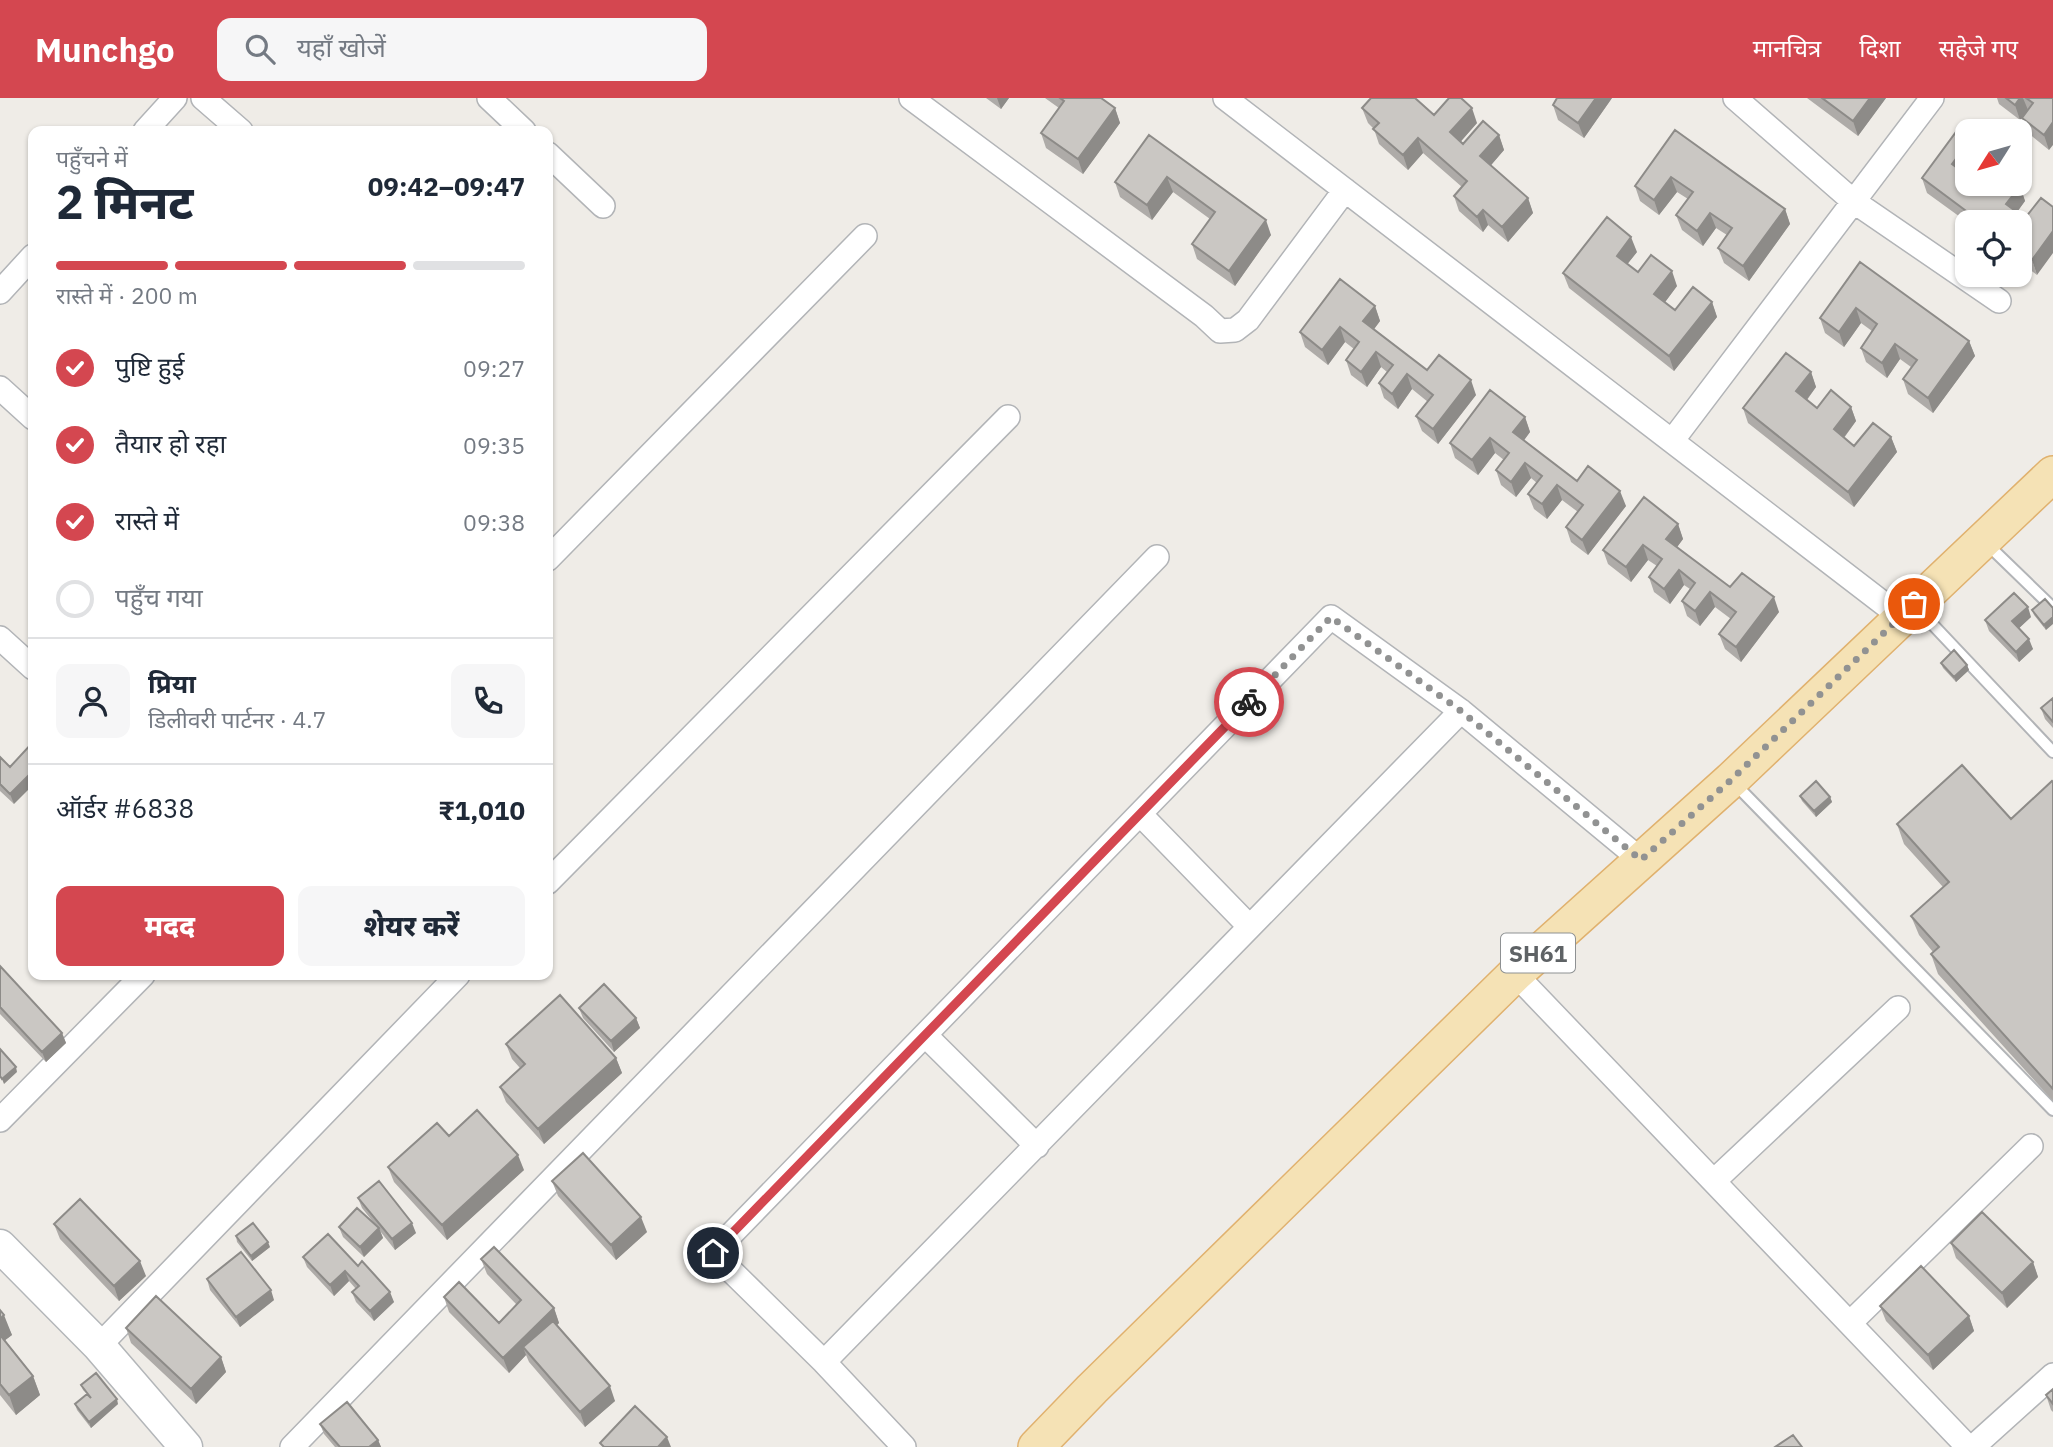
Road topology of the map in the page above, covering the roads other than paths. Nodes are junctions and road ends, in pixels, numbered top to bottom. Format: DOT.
graph roads {
  1 [pos="175,98"];
  2 [pos="203,98"];
  3 [pos="489,98"];
  4 [pos="911,98"];
  5 [pos="1225,98"];
  6 [pos="1735,98"];
  7 [pos="1932,98"];
  8 [pos="150,126"];
  9 [pos="235,126"];
  10 [pos="519,126"];
  11 [pos="553,159"];
  12 [pos="1345,190"];
  13 [pos="1853,201"];
  14 [pos="603,206"];
  15 [pos="865,236"];
  16 [pos="28,261"];
  17 [pos="0,292"];
  18 [pos="1999,301"];
  19 [pos="0,388"];
  20 [pos="28,413"];
  21 [pos="1008,416"];
  22 [pos="1672,441"];
  23 [pos="2053,474"];
  24 [pos="1983,539"];
  25 [pos="553,554"];
  26 [pos="1157,557"];
  27 [pos="2053,608"];
  28 [pos="1908,610"];
  29 [pos="0,638"];
  30 [pos="28,663"];
  31 [pos="1461,711"];
  32 [pos="2053,752"];
  33 [pos="1731,780"];
  34 [pos="1140,814"];
  35 [pos="1641,860"];
  36 [pos="553,877"];
  37 [pos="1249,926"];
  38 [pos="1516,974"];
  39 [pos="138,980"];
  40 [pos="453,980"];
  41 [pos="1898,1008"];
  42 [pos="925,1035"];
  43 [pos="2053,1110"];
  44 [pos="0,1120"];
  45 [pos="1037,1146"];
  46 [pos="2031,1146"];
  47 [pos="1714,1181"];
  48 [pos="1,1250"];
  49 [pos="1850,1323"];
  50 [pos="99,1346"];
  51 [pos="824,1362"];
  52 [pos="2053,1375"];
  53 [pos="186,1447"];
  54 [pos="292,1447"];
  55 [pos="904,1447"];
  56 [pos="1036,1447"];
  57 [pos="1970,1447"];
  1 -- 8 [label="street"];
  2 -- 9 [label="street"];
  3 -- 10 [label="street"];
  4 -- 12 [label="street"];
  5 -- 12 [label="street"];
  6 -- 13 [label="street"];
  7 -- 13 [label="street"];
  11 -- 14 [label="street"];
  12 -- 22 [label="street"];
  13 -- 18 [label="street"];
  13 -- 22 [label="street"];
  15 -- 25 [label="street"];
  16 -- 17 [label="street"];
  19 -- 20 [label="street"];
  21 -- 36 [label="street"];
  22 -- 28 [label="street"];
  23 -- 24 [label="main road, SH61"];
  24 -- 27 [label="lane"];
  24 -- 28 [label="main road, SH61"];
  26 -- 54 [label="street"];
  28 -- 32 [label="lane"];
  28 -- 33 [label="main road, SH61"];
  29 -- 30 [label="street"];
  31 -- 34 [label="street"];
  31 -- 35 [label="street"];
  31 -- 37 [label="street"];
  33 -- 35 [label="main road, SH61"];
  33 -- 43 [label="lane"];
  34 -- 37 [label="street"];
  34 -- 42 [label="street"];
  35 -- 38 [label="main road, SH61"];
  37 -- 45 [label="street"];
  38 -- 47 [label="street"];
  38 -- 56 [label="main road, SH61"];
  39 -- 44 [label="street"];
  40 -- 50 [label="street"];
  41 -- 47 [label="street"];
  42 -- 45 [label="street"];
  42 -- 51 [label="street"];
  45 -- 51 [label="street"];
  46 -- 49 [label="street"];
  47 -- 49 [label="street"];
  48 -- 50 [label="main road"];
  49 -- 57 [label="street"];
  50 -- 53 [label="main road"];
  51 -- 55 [label="street"];
  52 -- 57 [label="street"];
}
